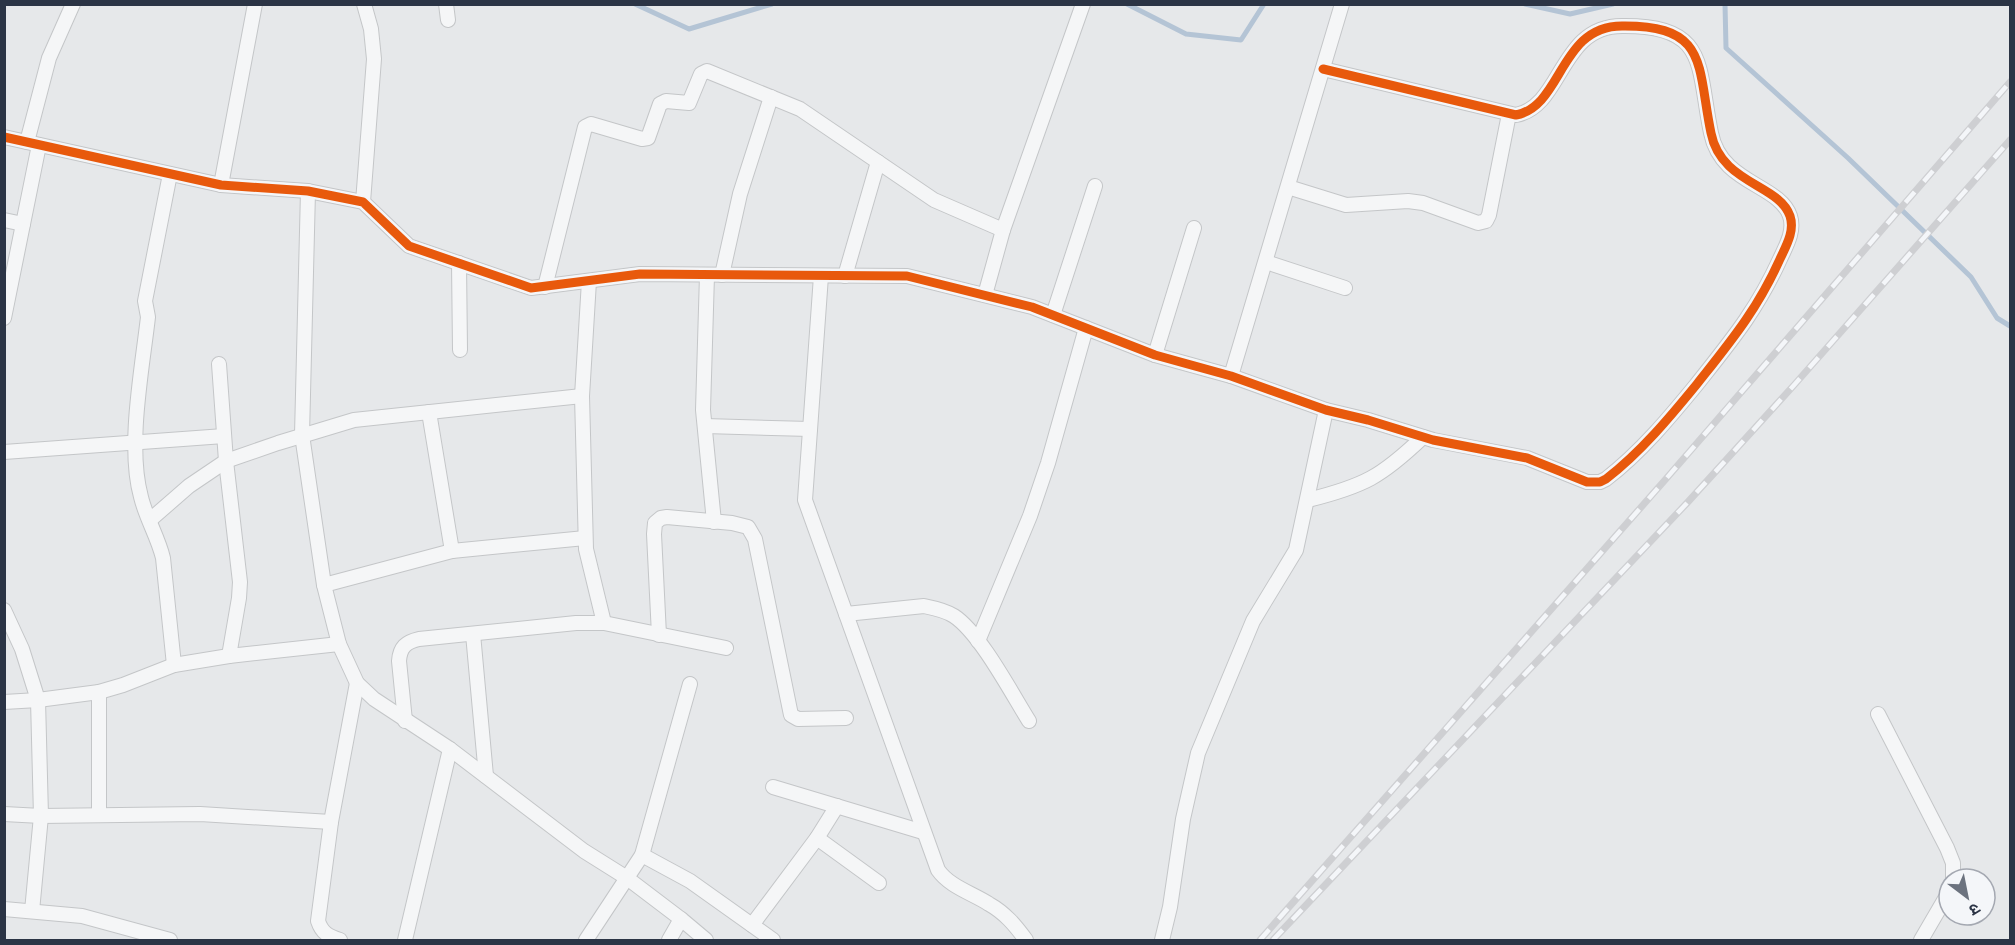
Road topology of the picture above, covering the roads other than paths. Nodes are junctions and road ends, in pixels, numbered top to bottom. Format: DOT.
graph roads {
  1 [pos="74,4"];
  2 [pos="255,4"];
  3 [pos="364,4"];
  4 [pos="446,4"];
  5 [pos="1083,4"];
  6 [pos="1342,4"];
  7 [pos="448,20"];
  8 [pos="1323,69"];
  9 [pos="771,98"];
  10 [pos="1509,114"];
  11 [pos="4,137"];
  12 [pos="33,143"];
  13 [pos="878,162"];
  14 [pos="170,174"];
  15 [pos="221,185"];
  16 [pos="1095,186"];
  17 [pos="1288,187"];
  18 [pos="308,191"];
  19 [pos="363,202"];
  20 [pos="4,220"];
  21 [pos="23,224"];
  22 [pos="1194,228"];
  23 [pos="1003,230"];
  24 [pos="1266,262"];
  25 [pos="459,263"];
  26 [pos="9,269"];
  27 [pos="707,275"];
  28 [pos="722,275"];
  29 [pos="822,276"];
  30 [pos="845,276"];
  31 [pos="589,281"];
  32 [pos="545,286"];
  33 [pos="1346,288"];
  34 [pos="985,295"];
  35 [pos="1053,315"];
  36 [pos="4,318"];
  37 [pos="1086,328"];
  38 [pos="460,350"];
  39 [pos="1155,355"];
  40 [pos="219,364"];
  41 [pos="1231,376"];
  42 [pos="582,396"];
  43 [pos="1326,410"];
  44 [pos="429,412"];
  45 [pos="705,426"];
  46 [pos="810,429"];
  47 [pos="302,435"];
  48 [pos="224,436"];
  49 [pos="1423,436"];
  50 [pos="135,443"];
  51 [pos="4,452"];
  52 [pos="226,461"];
  53 [pos="1308,500"];
  54 [pos="150,520"];
  55 [pos="714,522"];
  56 [pos="585,538"];
  57 [pos="452,551"];
  58 [pos="324,585"];
  59 [pos="4,610"];
  60 [pos="846,614"];
  61 [pos="604,623"];
  62 [pos="473,634"];
  63 [pos="659,635"];
  64 [pos="978,641"];
  65 [pos="339,644"];
  66 [pos="726,648"];
  67 [pos="229,656"];
  68 [pos="174,665"];
  69 [pos="357,683"];
  70 [pos="690,684"];
  71 [pos="99,692"];
  72 [pos="38,700"];
  73 [pos="4,702"];
  74 [pos="1878,714"];
  75 [pos="846,718"];
  76 [pos="405,721"];
  77 [pos="1029,721"];
  78 [pos="450,749"];
  79 [pos="486,776"];
  80 [pos="772,787"];
  81 [pos="837,806"];
  82 [pos="4,814"];
  83 [pos="99,815"];
  84 [pos="40,816"];
  85 [pos="331,822"];
  86 [pos="923,832"];
  87 [pos="817,838"];
  88 [pos="642,855"];
  89 [pos="1953,867"];
  90 [pos="627,878"];
  91 [pos="879,883"];
  92 [pos="4,909"];
  93 [pos="32,911"];
  94 [pos="1937,913"];
  95 [pos="681,919"];
  96 [pos="752,925"];
  97 [pos="170,940"];
  98 [pos="340,940"];
  99 [pos="405,940"];
  100 [pos="586,940"];
  101 [pos="669,940"];
  102 [pos="706,940"];
  103 [pos="773,940"];
  104 [pos="1026,940"];
  105 [pos="1162,940"];
  106 [pos="1921,940"];
  1 -- 12 [label="street"];
  2 -- 15 [label="street"];
  3 -- 19 [label="street"];
  4 -- 7 [label="street"];
  5 -- 23 [label="street"];
  6 -- 8 [label="street"];
  8 -- 10 [label="street"];
  8 -- 17 [label="street"];
  9 -- 13 [label="street"];
  9 -- 28 [label="street"];
  9 -- 32 [label="street"];
  10 -- 17 [label="street"];
  10 -- 49 [label="street"];
  11 -- 12 [label="street"];
  12 -- 14 [label="street"];
  12 -- 21 [label="street"];
  13 -- 23 [label="street"];
  13 -- 30 [label="street"];
  14 -- 15 [label="street"];
  14 -- 50 [label="street"];
  15 -- 18 [label="street"];
  16 -- 35 [label="street"];
  17 -- 24 [label="street"];
  18 -- 19 [label="street"];
  18 -- 47 [label="street"];
  19 -- 25 [label="street"];
  20 -- 21 [label="street"];
  21 -- 26 [label="street"];
  22 -- 39 [label="street"];
  23 -- 34 [label="street"];
  24 -- 33 [label="street"];
  24 -- 41 [label="street"];
  25 -- 32 [label="street"];
  25 -- 38 [label="street"];
  26 -- 36 [label="street"];
  27 -- 28 [label="street"];
  27 -- 31 [label="street"];
  27 -- 45 [label="street"];
  28 -- 29 [label="street"];
  29 -- 30 [label="street"];
  29 -- 46 [label="street"];
  30 -- 34 [label="street"];
  31 -- 32 [label="street"];
  31 -- 42 [label="street"];
  34 -- 35 [label="street"];
  35 -- 37 [label="street"];
  37 -- 39 [label="street"];
  37 -- 64 [label="street"];
  39 -- 41 [label="street"];
  40 -- 48 [label="street"];
  41 -- 43 [label="street"];
  42 -- 44 [label="street"];
  42 -- 56 [label="street"];
  43 -- 49 [label="street"];
  43 -- 53 [label="street"];
  44 -- 47 [label="street"];
  44 -- 57 [label="street"];
  45 -- 46 [label="street"];
  45 -- 55 [label="street"];
  46 -- 60 [label="street"];
  47 -- 52 [label="street"];
  47 -- 58 [label="street"];
  48 -- 50 [label="street"];
  48 -- 52 [label="street"];
  49 -- 53 [label="street"];
  50 -- 51 [label="street"];
  50 -- 54 [label="street"];
  52 -- 54 [label="street"];
  52 -- 67 [label="street"];
  53 -- 105 [label="street"];
  54 -- 68 [label="street"];
  55 -- 63 [label="street"];
  55 -- 75 [label="street"];
  56 -- 57 [label="street"];
  56 -- 61 [label="street"];
  57 -- 58 [label="street"];
  58 -- 65 [label="street"];
  59 -- 72 [label="street"];
  60 -- 64 [label="street"];
  60 -- 86 [label="street"];
  61 -- 62 [label="street"];
  61 -- 63 [label="street"];
  62 -- 76 [label="street"];
  62 -- 79 [label="street"];
  63 -- 66 [label="street"];
  64 -- 77 [label="street"];
  65 -- 67 [label="street"];
  65 -- 69 [label="street"];
  67 -- 68 [label="street"];
  68 -- 71 [label="street"];
  69 -- 76 [label="street"];
  69 -- 85 [label="street"];
  70 -- 88 [label="street"];
  71 -- 72 [label="street"];
  71 -- 83 [label="street"];
  72 -- 73 [label="street"];
  72 -- 84 [label="street"];
  74 -- 89 [label="street"];
  76 -- 78 [label="street"];
  78 -- 79 [label="street"];
  78 -- 99 [label="street"];
  79 -- 90 [label="street"];
  80 -- 81 [label="street"];
  81 -- 86 [label="street"];
  81 -- 87 [label="street"];
  82 -- 84 [label="street"];
  83 -- 84 [label="street"];
  83 -- 85 [label="street"];
  84 -- 93 [label="street"];
  85 -- 98 [label="street"];
  86 -- 104 [label="street"];
  87 -- 91 [label="street"];
  87 -- 96 [label="street"];
  88 -- 90 [label="street"];
  88 -- 96 [label="street"];
  90 -- 95 [label="street"];
  90 -- 100 [label="street"];
  92 -- 93 [label="street"];
  93 -- 97 [label="street"];
  94 -- 106 [label="street"];
  95 -- 101 [label="street"];
  95 -- 102 [label="street"];
  96 -- 103 [label="street"];
}
